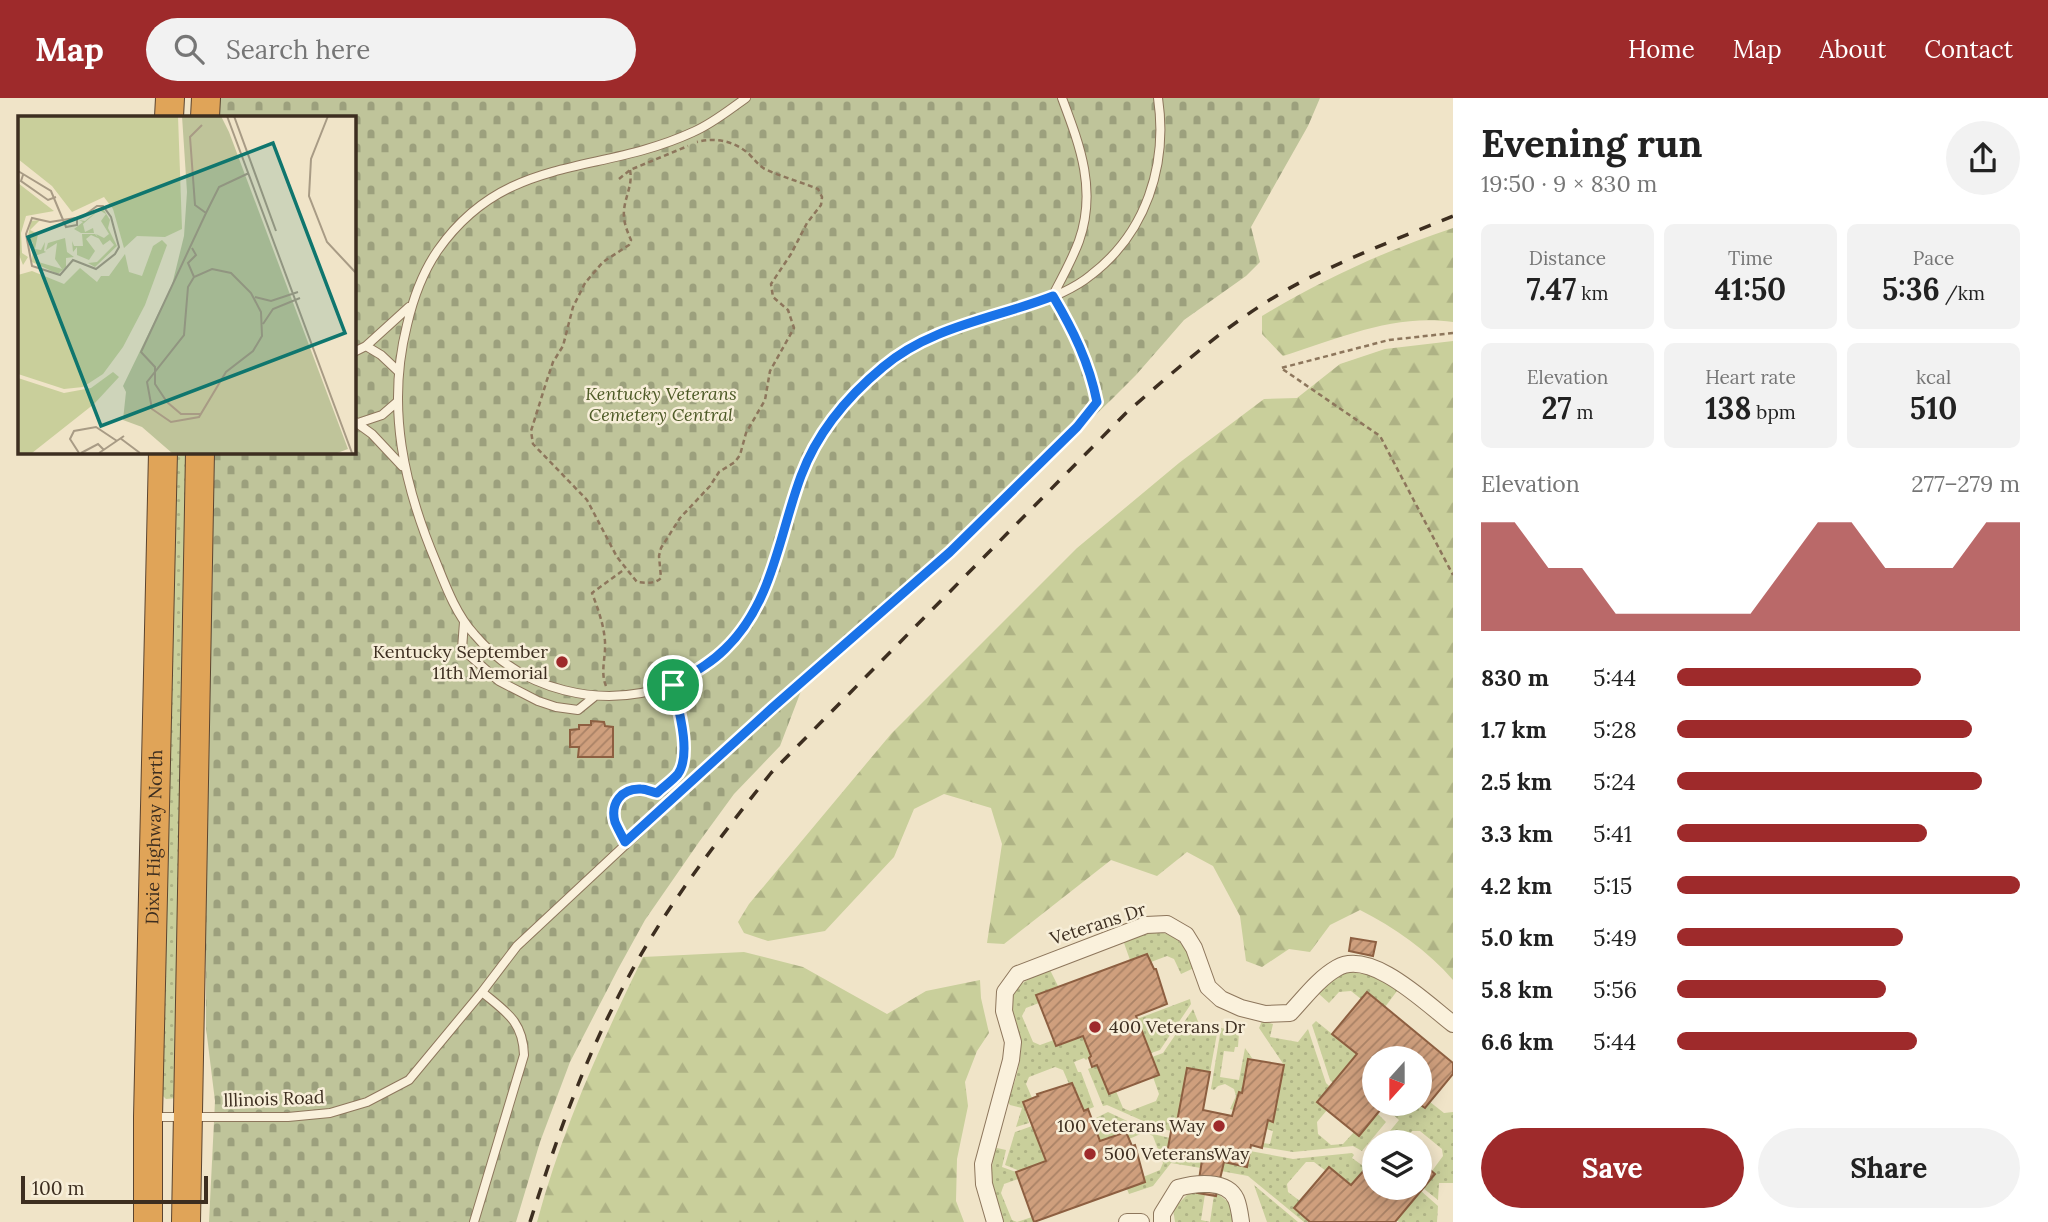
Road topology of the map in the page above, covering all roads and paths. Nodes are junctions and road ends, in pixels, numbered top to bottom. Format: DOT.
graph roads {
  1 [pos="170,98"];
  2 [pos="206,98"];
  3 [pos="746,98"];
  4 [pos="1062,98"];
  5 [pos="1158,98"];
  6 [pos="169,116"];
  7 [pos="205,116"];
  8 [pos="630,170"];
  9 [pos="619,179"];
  10 [pos="1053,296"];
  11 [pos="411,305"];
  12 [pos="1453,333"];
  13 [pos="366,346"];
  14 [pos="355,352"];
  15 [pos="398,371"];
  16 [pos="397,402"];
  17 [pos="356,422"];
  18 [pos="163,453"];
  19 [pos="200,453"];
  20 [pos="404,468"];
  21 [pos="626,568"];
  22 [pos="1453,575"];
  23 [pos="464,622"];
  24 [pos="673,685"];
  25 [pos="610,695"];
  26 [pos="594,697"];
  27 [pos="625,842"];
  28 [pos="482,992"];
  29 [pos="1453,1024"];
  30 [pos="148,1117"];
  31 [pos="187,1117"];
  32 [pos="148,1222"];
  33 [pos="186,1222"];
  34 [pos="474,1222"];
  35 [pos="995,1222"];
  36 [pos="1127,1222"];
  37 [pos="1141,1222"];
  38 [pos="1162,1222"];
  39 [pos="1241,1222"];
  1 -- 6 [label="highway"];
  2 -- 7 [label="highway"];
  3 -- 11 [label="lane"];
  4 -- 10 [label="lane"];
  5 -- 10 [label="lane"];
  8 -- 9 [label="path"];
  8 -- 21 [label="path"];
  8 -- 21 [label="path"];
  10 -- 24 [label="lane"];
  10 -- 27 [label="lane, lllinois Road"];
  11 -- 13 [label="lane"];
  11 -- 15 [label="lane"];
  12 -- 22 [label="path"];
  13 -- 14 [label="lane"];
  13 -- 15 [label="lane"];
  15 -- 16 [label="lane"];
  16 -- 17 [label="lane"];
  16 -- 20 [label="lane"];
  17 -- 20 [label="lane"];
  18 -- 30 [label="highway, Dixie Highway North"];
  19 -- 31 [label="highway"];
  20 -- 23 [label="lane"];
  21 -- 25 [label="path"];
  23 -- 26 [label="lane"];
  23 -- 26 [label="lane"];
  24 -- 25 [label="lane"];
  24 -- 27 [label="lane"];
  25 -- 26 [label="lane"];
  27 -- 28 [label="lane, lllinois Road"];
  28 -- 31 [label="lane, lllinois Road"];
  28 -- 34 [label="lane"];
  29 -- 35 [label="street, Veterans Dr"];
  30 -- 31 [label="lane, lllinois Road"];
  30 -- 32 [label="highway, Dixie Highway North"];
  31 -- 33 [label="highway"];
  36 -- 37 [label="street"];
  38 -- 39 [label="street"];
}
